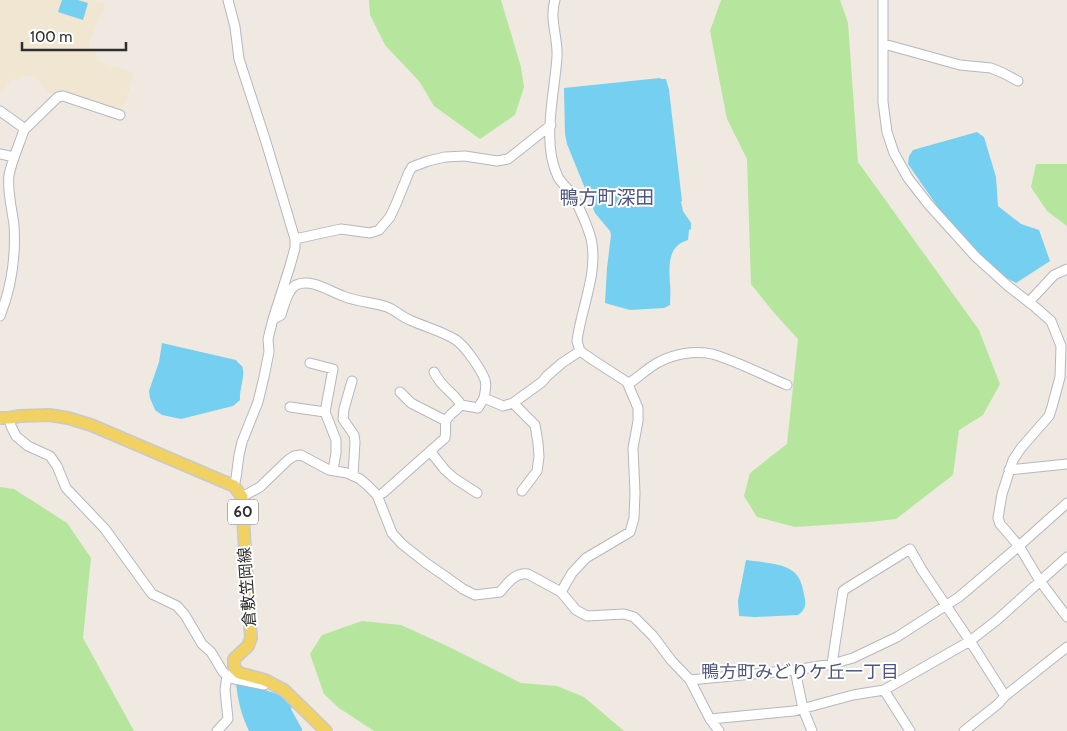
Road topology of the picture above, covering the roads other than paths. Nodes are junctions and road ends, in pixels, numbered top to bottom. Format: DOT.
graph roads {
  1 [pos="228,0"];
  2 [pos="555,0"];
  3 [pos="883,0"];
  4 [pos="884,44"];
  5 [pos="1018,81"];
  6 [pos="0,111"];
  7 [pos="120,115"];
  8 [pos="551,125"];
  9 [pos="24,130"];
  10 [pos="0,154"];
  11 [pos="14,157"];
  12 [pos="295,239"];
  13 [pos="1067,270"];
  14 [pos="1029,302"];
  15 [pos="0,316"];
  16 [pos="273,319"];
  17 [pos="580,350"];
  18 [pos="310,363"];
  19 [pos="434,372"];
  20 [pos="352,381"];
  21 [pos="627,382"];
  22 [pos="787,385"];
  23 [pos="400,392"];
  24 [pos="484,398"];
  25 [pos="513,403"];
  26 [pos="290,406"];
  27 [pos="461,406"];
  28 [pos="325,412"];
  29 [pos="5,418"];
  30 [pos="446,421"];
  31 [pos="430,451"];
  32 [pos="1067,464"];
  33 [pos="333,470"];
  34 [pos="1009,470"];
  35 [pos="353,476"];
  36 [pos="234,486"];
  37 [pos="522,491"];
  38 [pos="477,493"];
  39 [pos="383,494"];
  40 [pos="242,498"];
  41 [pos="1067,503"];
  42 [pos="1019,546"];
  43 [pos="1067,557"];
  44 [pos="1040,582"];
  45 [pos="561,592"];
  46 [pos="946,606"];
  47 [pos="1067,617"];
  48 [pos="970,641"];
  49 [pos="1067,647"];
  50 [pos="832,664"];
  51 [pos="795,670"];
  52 [pos="226,675"];
  53 [pos="690,680"];
  54 [pos="284,690"];
  55 [pos="884,690"];
  56 [pos="1005,696"];
  57 [pos="803,709"];
  58 [pos="710,719"];
  59 [pos="217,731"];
  60 [pos="326,731"];
  61 [pos="719,731"];
  62 [pos="812,731"];
  63 [pos="910,731"];
  64 [pos="964,731"];
  1 -- 12 [label="street"];
  2 -- 8 [label="street"];
  3 -- 4 [label="street"];
  4 -- 5 [label="street"];
  4 -- 14 [label="street"];
  6 -- 9 [label="street"];
  7 -- 9 [label="street"];
  8 -- 12 [label="street"];
  8 -- 17 [label="street"];
  9 -- 11 [label="street"];
  10 -- 11 [label="street"];
  11 -- 15 [label="street"];
  12 -- 16 [label="street"];
  13 -- 14 [label="street"];
  14 -- 34 [label="street"];
  16 -- 24 [label="street"];
  16 -- 36 [label="street"];
  17 -- 21 [label="street"];
  17 -- 25 [label="street"];
  18 -- 28 [label="street"];
  19 -- 27 [label="street"];
  20 -- 35 [label="street"];
  21 -- 22 [label="street"];
  21 -- 45 [label="street"];
  23 -- 30 [label="street"];
  24 -- 25 [label="street"];
  24 -- 27 [label="street"];
  25 -- 37 [label="street"];
  26 -- 28 [label="street"];
  27 -- 30 [label="street"];
  28 -- 33 [label="street"];
  29 -- 36 [label="main road, 60"];
  29 -- 52 [label="street"];
  30 -- 31 [label="street"];
  31 -- 38 [label="street"];
  31 -- 39 [label="street"];
  32 -- 34 [label="street"];
  33 -- 35 [label="street"];
  33 -- 40 [label="street"];
  34 -- 42 [label="street"];
  35 -- 45 [label="street"];
  36 -- 40 [label="main road, 60"];
  40 -- 54 [label="main road, 倉敷笠岡線 / 60"];
  41 -- 42 [label="street"];
  42 -- 44 [label="street"];
  42 -- 46 [label="street"];
  43 -- 44 [label="street"];
  44 -- 47 [label="street"];
  44 -- 48 [label="street"];
  45 -- 53 [label="street"];
  46 -- 48 [label="street"];
  46 -- 50 [label="street"];
  46 -- 50 [label="street"];
  48 -- 55 [label="street"];
  48 -- 56 [label="street"];
  49 -- 56 [label="street"];
  50 -- 51 [label="street"];
  51 -- 53 [label="street"];
  51 -- 57 [label="street"];
  52 -- 54 [label="street"];
  52 -- 59 [label="street"];
  53 -- 58 [label="street"];
  54 -- 60 [label="main road, 倉敷笠岡線 / 60"];
  55 -- 57 [label="street"];
  55 -- 63 [label="street"];
  56 -- 64 [label="street"];
  57 -- 58 [label="street"];
  57 -- 62 [label="street"];
  58 -- 61 [label="street"];
}
